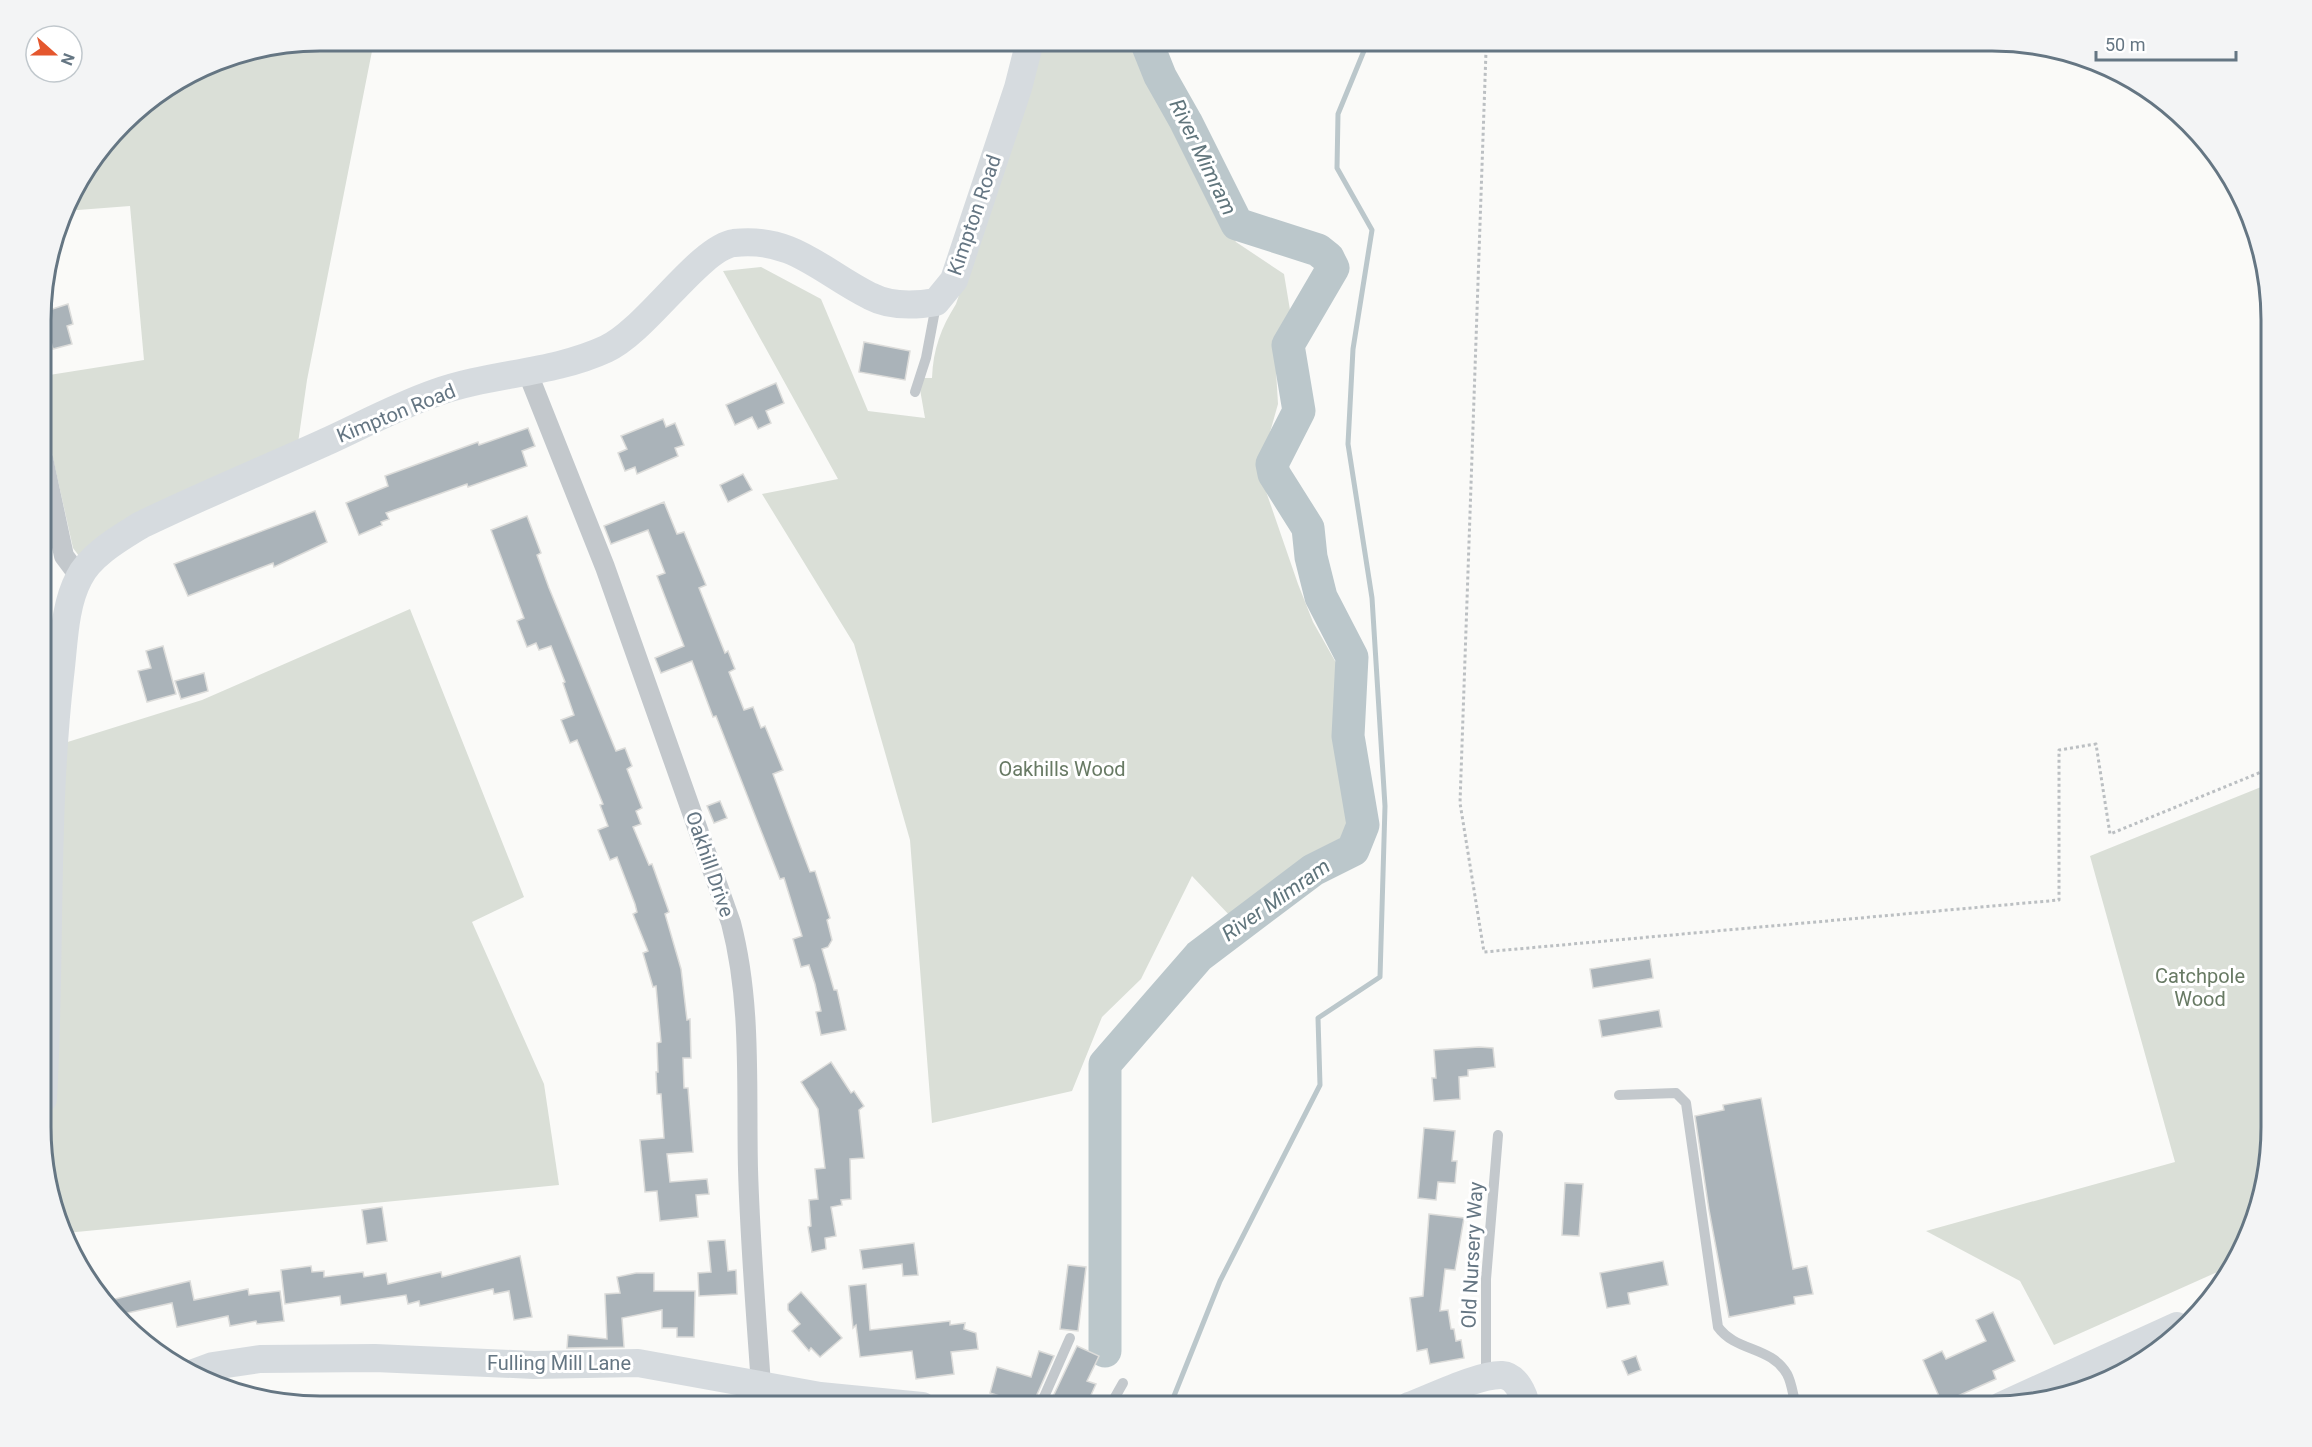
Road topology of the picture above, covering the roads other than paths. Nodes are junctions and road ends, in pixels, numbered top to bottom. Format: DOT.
graph roads {
  1 [pos="1027,51"];
  2 [pos="936,302"];
  3 [pos="527,371"];
  4 [pos="915,392"];
  5 [pos="51,495"];
  6 [pos="79,576"];
  7 [pos="51,806"];
  8 [pos="1619,1095"];
  9 [pos="1498,1135"];
  10 [pos="2167,1330"];
  11 [pos="1070,1338"];
  12 [pos="204,1369"];
  13 [pos="1486,1377"];
  14 [pos="1123,1383"];
  15 [pos="761,1385"];
  16 [pos="2028,1394"];
  17 [pos="820,1396"];
  18 [pos="1044,1396"];
  19 [pos="1116,1396"];
  20 [pos="1436,1396"];
  21 [pos="1522,1396"];
  22 [pos="1793,1396"];
  1 -- 2 [label="street, Kimpton Road"];
  2 -- 3 [label="street, Kimpton Road"];
  2 -- 4 [label="lane"];
  3 -- 6 [label="street, Kimpton Road"];
  3 -- 15 [label="street, Oakhill Drive"];
  5 -- 6 [label="street"];
  6 -- 7 [label="street, Kimpton Road"];
  8 -- 22 [label="lane"];
  9 -- 13 [label="lane, Old Nursery Way"];
  10 -- 16 [label="street"];
  11 -- 18 [label="lane"];
  12 -- 15 [label="street, Fulling Mill Lane"];
  13 -- 20 [label="street"];
  13 -- 21 [label="street"];
  14 -- 19 [label="lane"];
  15 -- 17 [label="street, Fulling Mill Lane"];
}
